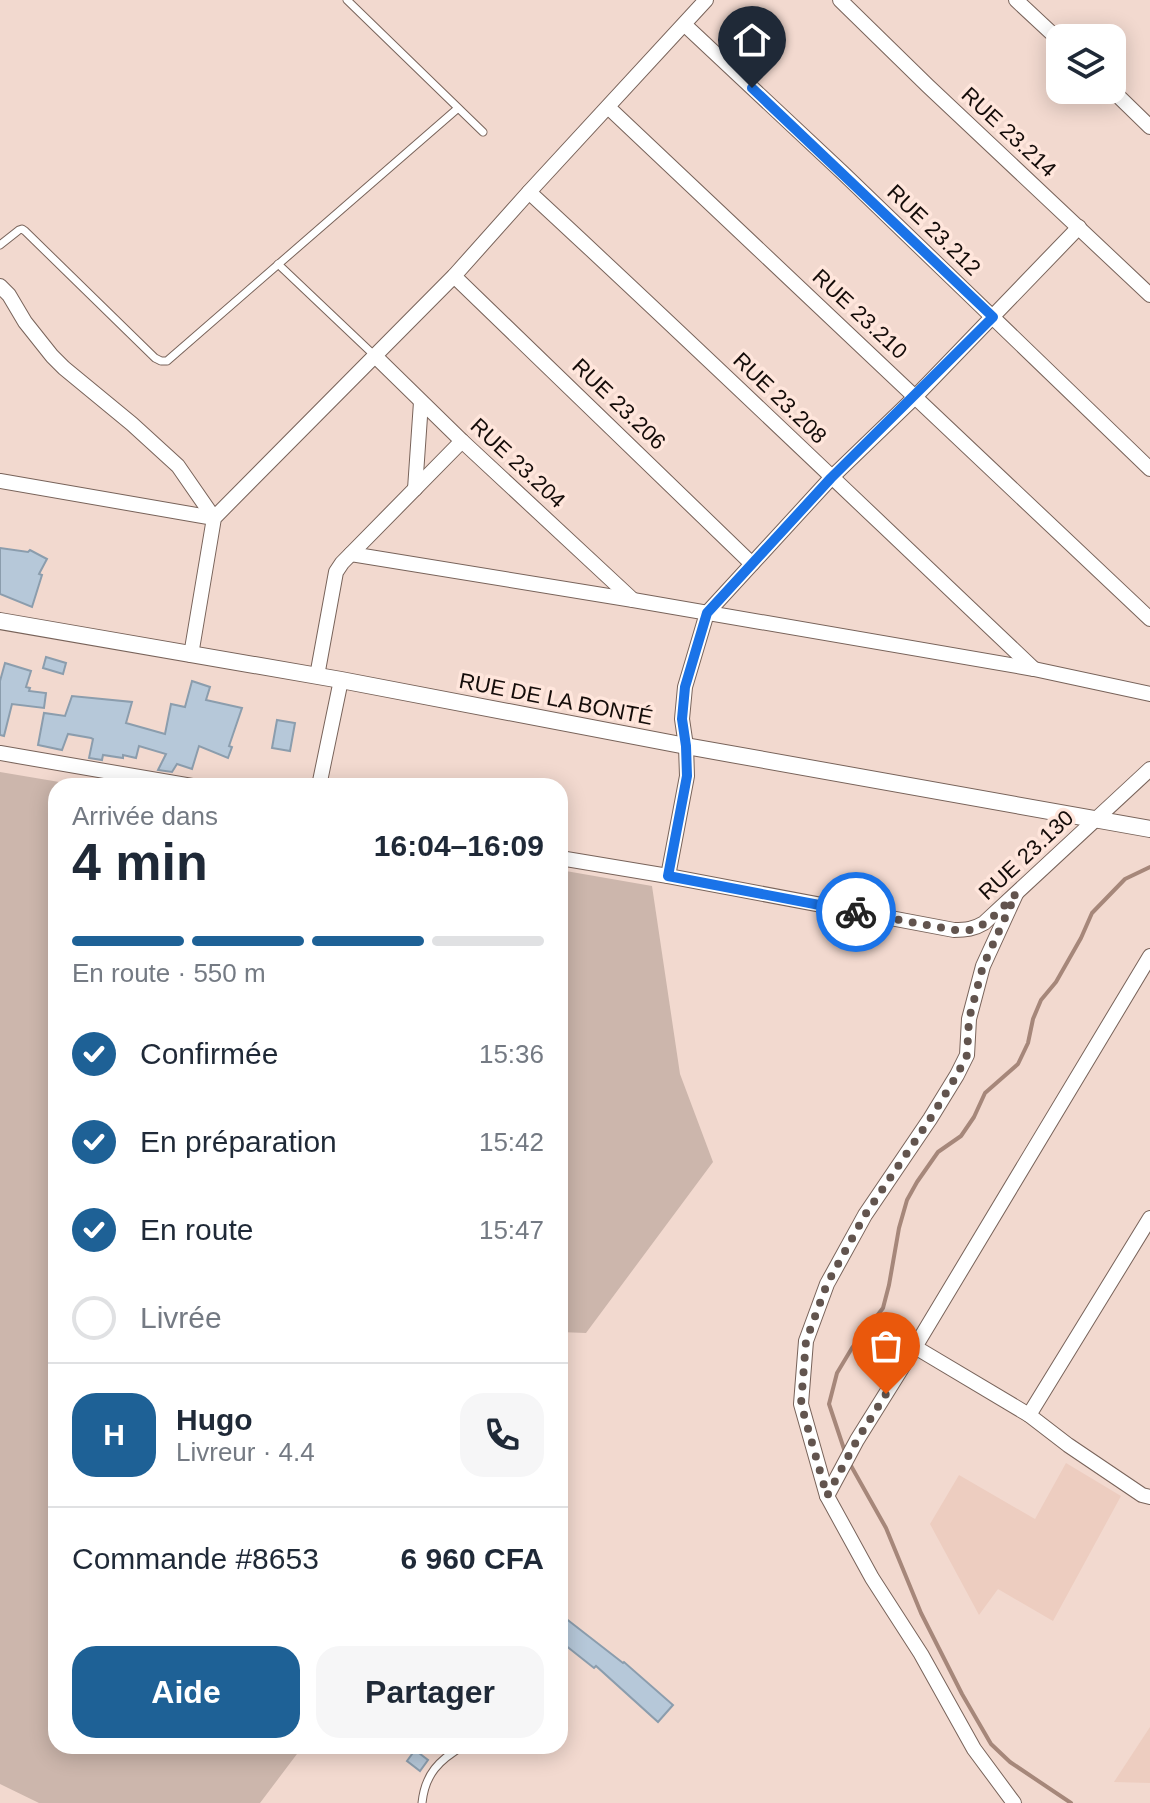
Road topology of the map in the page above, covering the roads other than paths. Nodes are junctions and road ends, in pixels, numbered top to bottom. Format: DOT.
graph roads {
  1 [pos="347,0"];
  2 [pos="706,0"];
  3 [pos="840,0"];
  4 [pos="1016,0"];
  5 [pos="685,25"];
  6 [pos="1046,28"];
  7 [pos="1126,104"];
  8 [pos="608,107"];
  9 [pos="457,109"];
  10 [pos="1150,127"];
  11 [pos="483,132"];
  12 [pos="529,192"];
  13 [pos="1079,227"];
  14 [pos="0,245"];
  15 [pos="278,264"];
  16 [pos="454,276"];
  17 [pos="0,286"];
  18 [pos="1150,295"];
  19 [pos="993,317"];
  20 [pos="375,356"];
  21 [pos="915,397"];
  22 [pos="421,402"];
  23 [pos="462,441"];
  24 [pos="1150,469"];
  25 [pos="831,478"];
  26 [pos="0,481"];
  27 [pos="415,489"];
  28 [pos="214,518"];
  29 [pos="351,554"];
  30 [pos="752,564"];
  31 [pos="633,600"];
  32 [pos="707,613"];
  33 [pos="1150,619"];
  34 [pos="0,621"];
  35 [pos="191,655"];
  36 [pos="1034,669"];
  37 [pos="317,676"];
  38 [pos="341,680"];
  39 [pos="1150,694"];
  40 [pos="686,746"];
  41 [pos="0,753"];
  42 [pos="1150,769"];
  43 [pos="145,778"];
  44 [pos="321,778"];
  45 [pos="1097,819"];
  46 [pos="1143,828"];
  47 [pos="568,859"];
  48 [pos="668,876"];
  49 [pos="1016,894"];
  50 [pos="1150,956"];
  51 [pos="1145,977"];
  52 [pos="1150,1218"];
  53 [pos="915,1347"];
  54 [pos="1029,1415"];
  55 [pos="827,1496"];
  56 [pos="1150,1497"];
  57 [pos="450,1754"];
  58 [pos="422,1803"];
  59 [pos="1014,1803"];
  1 -- 9 [label="lane"];
  2 -- 5 [label="street"];
  3 -- 13 [label="street, RUE 23.214"];
  4 -- 6 [label="street"];
  5 -- 8 [label="street"];
  5 -- 19 [label="street, RUE 23.212"];
  7 -- 10 [label="street"];
  8 -- 12 [label="street"];
  8 -- 21 [label="street, RUE 23.210"];
  9 -- 11 [label="lane"];
  9 -- 15 [label="lane"];
  12 -- 16 [label="street"];
  12 -- 25 [label="street, RUE 23.208"];
  13 -- 18 [label="street, RUE 23.214"];
  13 -- 19 [label="street"];
  14 -- 15 [label="lane"];
  15 -- 20 [label="lane"];
  16 -- 20 [label="street"];
  16 -- 30 [label="street, RUE 23.206"];
  17 -- 28 [label="street"];
  19 -- 21 [label="street"];
  19 -- 24 [label="street, RUE 23.212"];
  20 -- 22 [label="street, RUE 23.204"];
  20 -- 28 [label="street"];
  21 -- 25 [label="street"];
  21 -- 33 [label="street, RUE 23.210"];
  22 -- 23 [label="street, RUE 23.204"];
  22 -- 27 [label="street"];
  23 -- 27 [label="street"];
  23 -- 31 [label="street, RUE 23.204"];
  25 -- 30 [label="street"];
  25 -- 36 [label="street, RUE 23.208"];
  26 -- 28 [label="street"];
  27 -- 29 [label="street"];
  28 -- 35 [label="street"];
  29 -- 31 [label="street"];
  29 -- 37 [label="street"];
  30 -- 32 [label="street"];
  31 -- 32 [label="street"];
  32 -- 36 [label="street"];
  32 -- 40 [label="street"];
  34 -- 35 [label="street, RUE DE LA BONTÉ"];
  35 -- 37 [label="street, RUE DE LA BONTÉ"];
  36 -- 39 [label="street"];
  37 -- 38 [label="street, RUE DE LA BONTÉ"];
  38 -- 40 [label="street, RUE DE LA BONTÉ"];
  38 -- 44 [label="street"];
  40 -- 45 [label="street, RUE DE LA BONTÉ"];
  40 -- 48 [label="street"];
  41 -- 43 [label="street"];
  42 -- 45 [label="street, RUE 23.130"];
  45 -- 46 [label="street, RUE DE LA BONTÉ"];
  45 -- 49 [label="street, RUE 23.130"];
  47 -- 48 [label="street, RUE 23.130"];
  48 -- 49 [label="street, RUE 23.130"];
  49 -- 55 [label="street"];
  50 -- 51 [label="street"];
  51 -- 53 [label="street"];
  52 -- 54 [label="street"];
  53 -- 54 [label="street"];
  53 -- 55 [label="street"];
  54 -- 56 [label="street"];
  55 -- 59 [label="street"];
  57 -- 58 [label="lane"];
}
